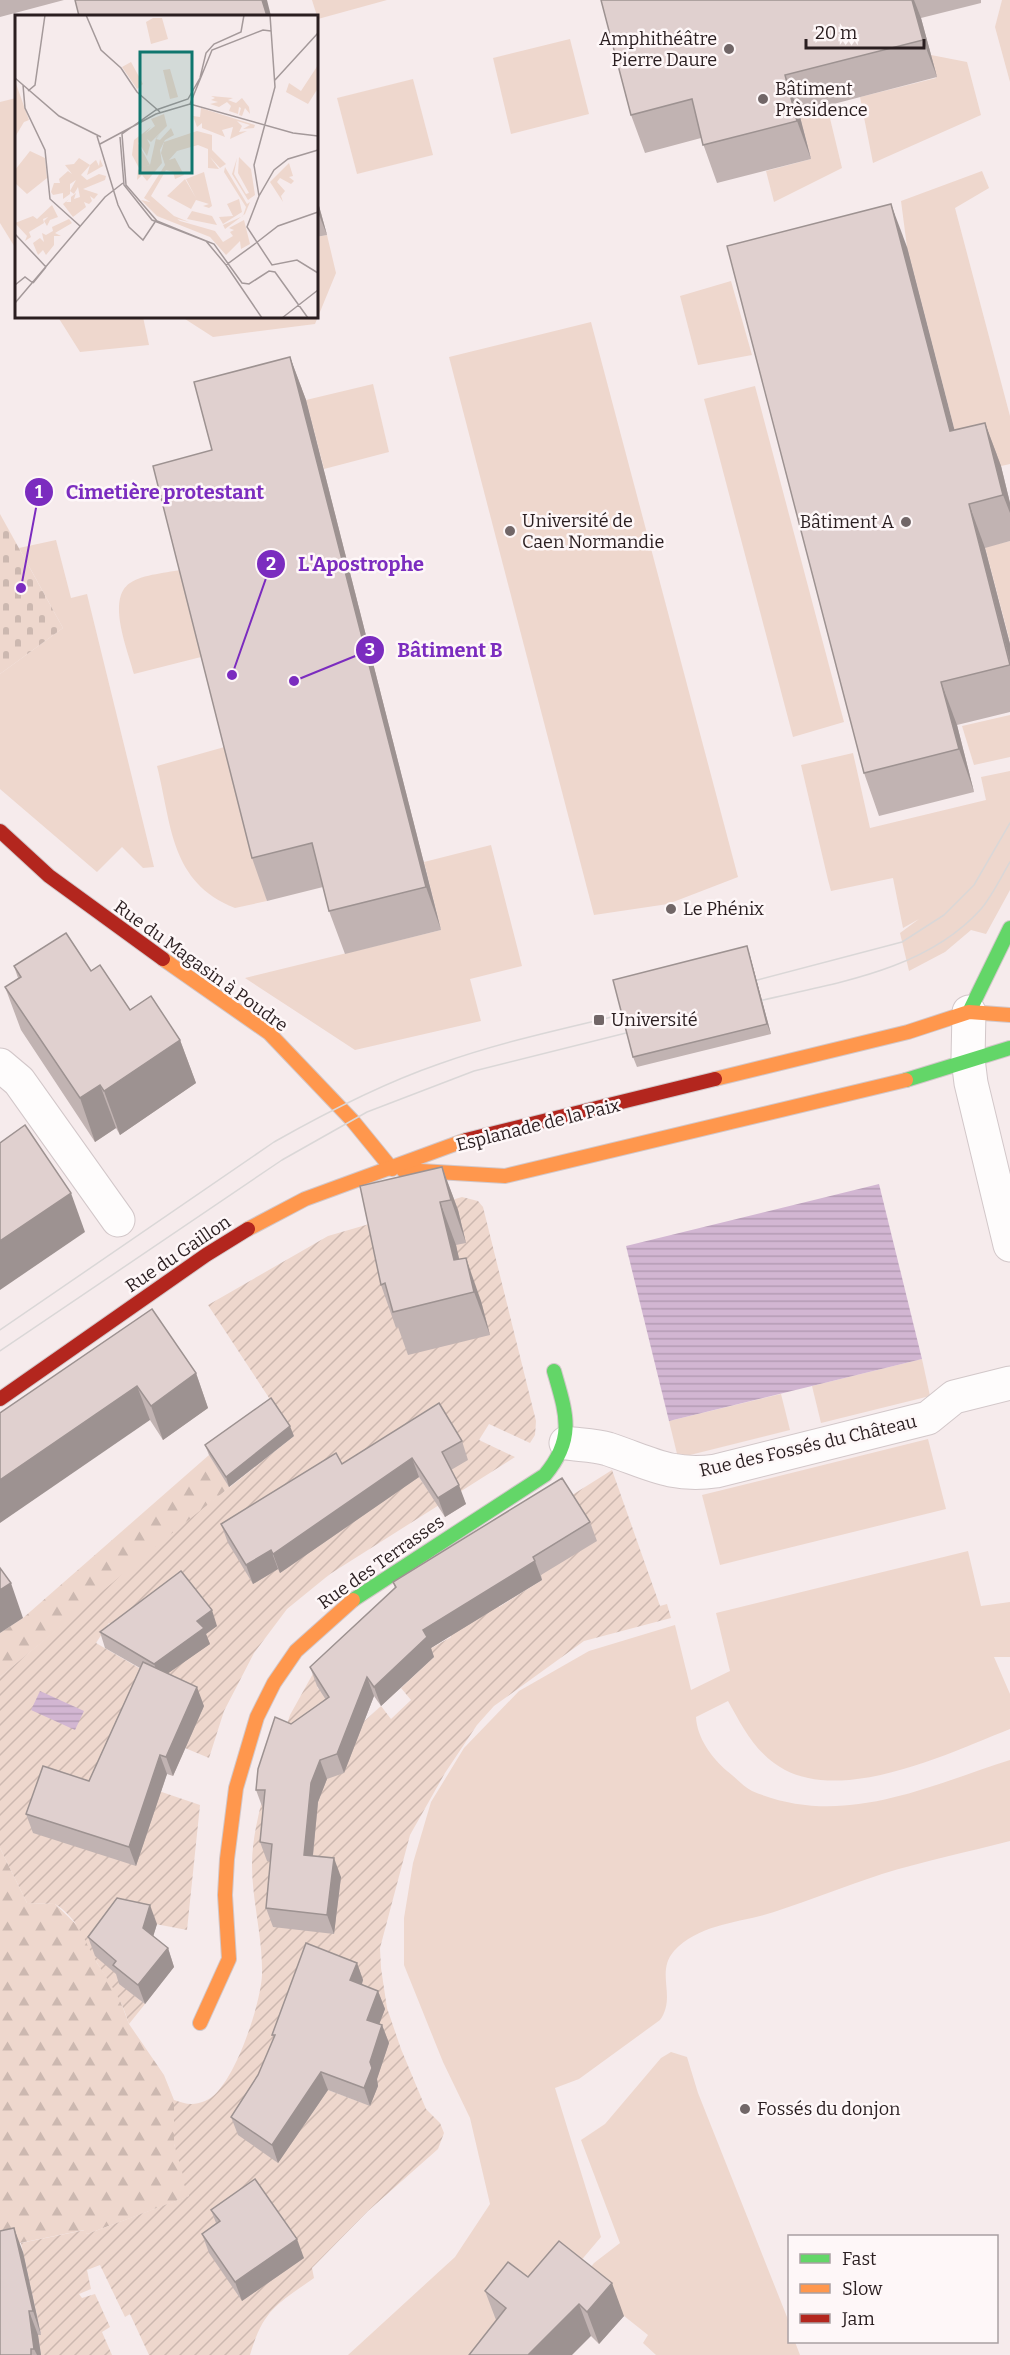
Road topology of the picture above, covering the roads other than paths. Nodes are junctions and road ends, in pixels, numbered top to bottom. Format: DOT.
graph roads {
  1 [pos="0,831"];
  2 [pos="1010,928"];
  3 [pos="969,1012"];
  4 [pos="1010,1015"];
  5 [pos="1010,1048"];
  6 [pos="968,1059"];
  7 [pos="0,1065"];
  8 [pos="392,1169"];
  9 [pos="118,1220"];
  10 [pos="1010,1245"];
  11 [pos="554,1371"];
  12 [pos="1010,1383"];
  13 [pos="0,1399"];
  14 [pos="566,1443"];
  15 [pos="200,2023"];
  1 -- 8 [label="main road, Rue du Magasin à Poudre"];
  2 -- 3 [label="main road"];
  3 -- 4 [label="main road"];
  3 -- 6 [label="street"];
  3 -- 8 [label="main road, Esplanade de la Paix"];
  5 -- 6 [label="main road, Esplanade de la Paix"];
  6 -- 8 [label="main road, Esplanade de la Paix"];
  6 -- 10 [label="street"];
  7 -- 9 [label="street"];
  8 -- 13 [label="main road, Rue du Gaillon"];
  11 -- 14 [label="main road"];
  12 -- 14 [label="street, Rue des Fossés du Château"];
  14 -- 15 [label="main road, Rue des Terrasses"];
}
